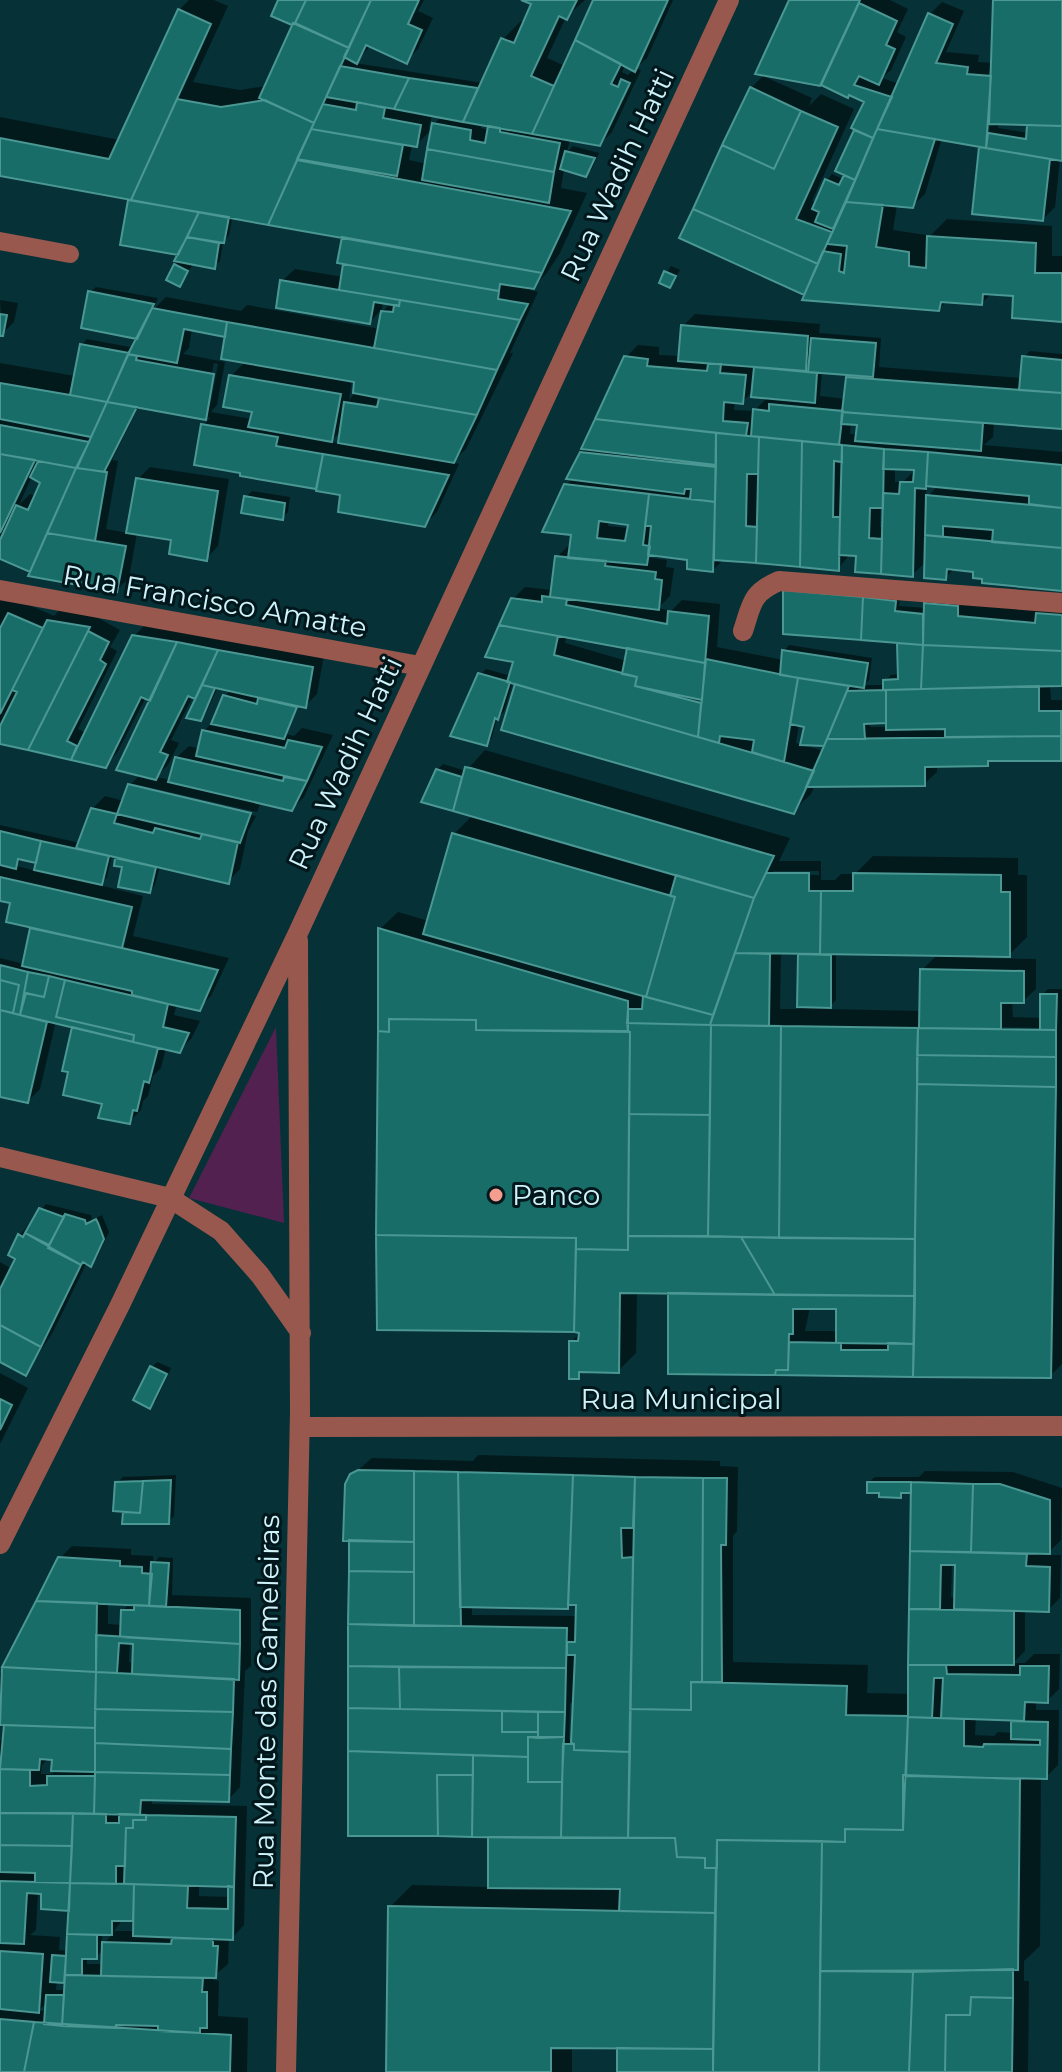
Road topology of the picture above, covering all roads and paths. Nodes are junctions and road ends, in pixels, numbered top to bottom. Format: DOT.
graph roads {
  1 [pos="729,0"];
  2 [pos="0,241"];
  3 [pos="70,254"];
  4 [pos="0,590"];
  5 [pos="1062,603"];
  6 [pos="743,631"];
  7 [pos="420,666"];
  8 [pos="298,933"];
  9 [pos="0,1157"];
  10 [pos="170,1198"];
  11 [pos="301,1333"];
  12 [pos="1062,1426"];
  13 [pos="300,1427"];
  14 [pos="0,1544"];
  15 [pos="286,2072"];
  1 -- 7 [label="street, Rua Wadih Hatti"];
  2 -- 3 [label="lane"];
  4 -- 7 [label="street, Rua Francisco Amatte"];
  5 -- 6 [label="street"];
  7 -- 8 [label="street, Rua Wadih Hatti"];
  8 -- 10 [label="street, Rua Wadih Hatti"];
  8 -- 11 [label="street, Rua Monte das Gameleiras"];
  9 -- 10 [label="street"];
  10 -- 11 [label="street"];
  10 -- 14 [label="street, Rua Wadih Hatti"];
  11 -- 13 [label="street, Rua Monte das Gameleiras"];
  12 -- 13 [label="street, Rua Municipal"];
  13 -- 15 [label="street, Rua Monte das Gameleiras"];
}
